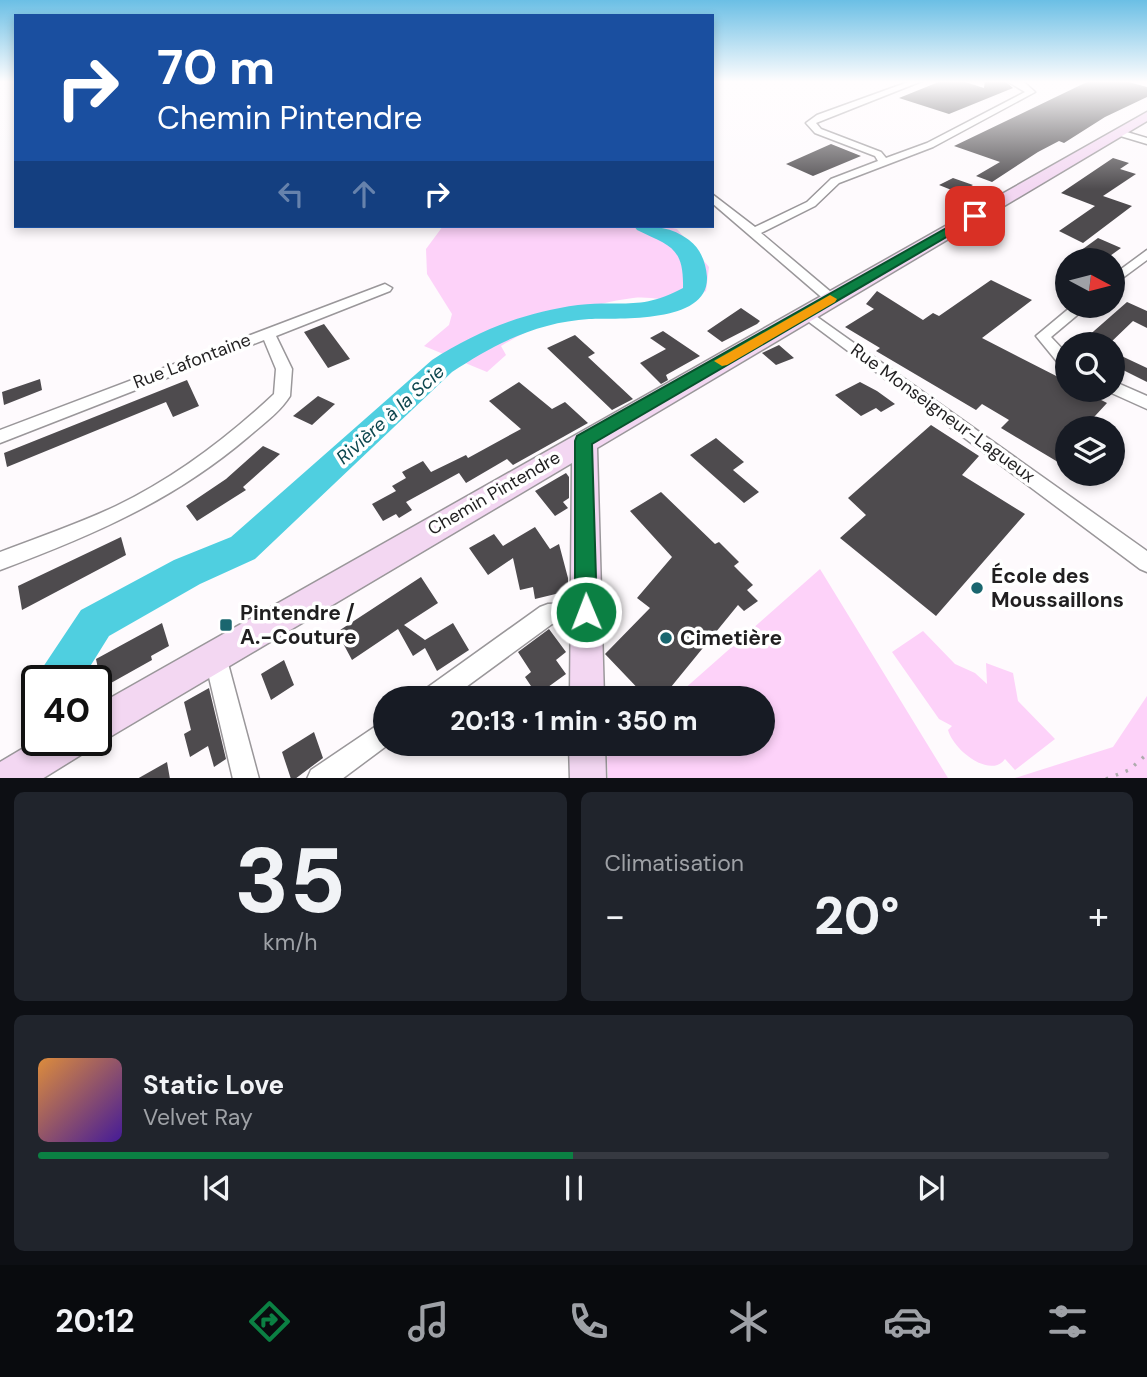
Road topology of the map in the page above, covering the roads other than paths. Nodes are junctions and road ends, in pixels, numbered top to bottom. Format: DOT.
graph roads {
  1 [pos="820,117"];
  2 [pos="983,117"];
  3 [pos="1145,117"];
  4 [pos="1119,133"];
  5 [pos="1147,141"];
  6 [pos="884,162"];
  7 [pos="714,199"];
  8 [pos="752,233"];
  9 [pos="1147,254"];
  10 [pos="1125,271"];
  11 [pos="385,288"];
  12 [pos="831,298"];
  13 [pos="806,313"];
  14 [pos="1066,318"];
  15 [pos="267,332"];
  16 [pos="1055,350"];
  17 [pos="1125,393"];
  18 [pos="1147,403"];
  19 [pos="0,437"];
  20 [pos="583,441"];
  21 [pos="0,561"];
  22 [pos="1147,563"];
  23 [pos="586,612"];
  24 [pos="215,656"];
  25 [pos="449,686"];
  26 [pos="587,686"];
  27 [pos="112,717"];
  28 [pos="373,741"];
  29 [pos="46,756"];
  30 [pos="587,756"];
  31 [pos="9,778"];
  32 [pos="246,778"];
  33 [pos="321,778"];
  34 [pos="588,778"];
  1 -- 6 [label="street"];
  2 -- 6 [label="street"];
  3 -- 4 [label="street, Chemin Pintendre"];
  4 -- 5 [label="street"];
  4 -- 12 [label="street, Chemin Pintendre"];
  6 -- 8 [label="street"];
  7 -- 8 [label="street"];
  8 -- 12 [label="street"];
  9 -- 10 [label="street"];
  11 -- 15 [label="street, Rue Lafontaine"];
  12 -- 13 [label="street, Chemin Pintendre"];
  13 -- 20 [label="street, Chemin Pintendre"];
  13 -- 22 [label="street, Rue Monseigneur-Lagueux"];
  14 -- 16 [label="street"];
  15 -- 19 [label="street, Rue Lafontaine"];
  15 -- 21 [label="street"];
  17 -- 18 [label="street"];
  20 -- 23 [label="street"];
  20 -- 24 [label="street, Chemin Pintendre"];
  23 -- 25 [label="street"];
  23 -- 26 [label="street"];
  24 -- 27 [label="street, Chemin Pintendre"];
  24 -- 32 [label="street"];
  28 -- 33 [label="street"];
  29 -- 31 [label="street"];
  30 -- 34 [label="street"];
}
